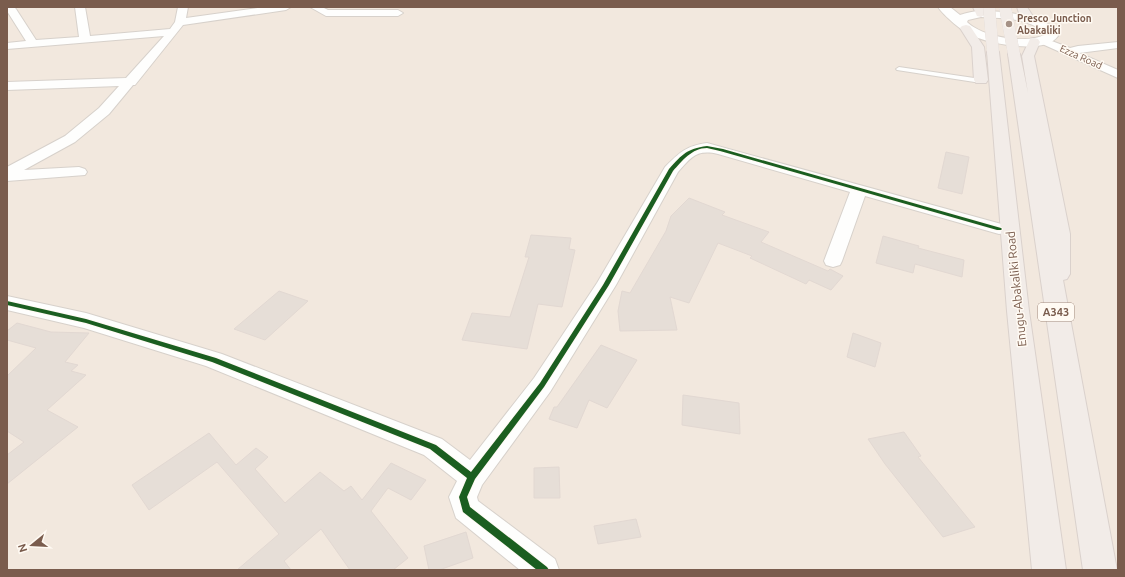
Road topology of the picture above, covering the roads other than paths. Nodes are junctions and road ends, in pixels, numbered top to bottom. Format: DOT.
graph roads {
  1 [pos="7,7"];
  2 [pos="80,7"];
  3 [pos="183,7"];
  4 [pos="286,7"];
  5 [pos="315,7"];
  6 [pos="943,7"];
  7 [pos="964,7"];
  8 [pos="1005,7"];
  9 [pos="1022,7"];
  10 [pos="265,9"];
  11 [pos="983,9"];
  12 [pos="398,13"];
  13 [pos="1030,21"];
  14 [pos="963,25"];
  15 [pos="177,27"];
  16 [pos="85,39"];
  17 [pos="1043,39"];
  18 [pos="33,44"];
  19 [pos="1118,45"];
  20 [pos="7,46"];
  21 [pos="1097,47"];
  22 [pos="1071,52"];
  23 [pos="1004,53"];
  24 [pos="899,69"];
  25 [pos="1118,74"];
  26 [pos="981,81"];
  27 [pos="131,82"];
  28 [pos="7,86"];
  29 [pos="79,172"];
  30 [pos="7,174"];
  31 [pos="859,190"];
  32 [pos="999,229"];
  33 [pos="834,261"];
  34 [pos="7,303"];
  35 [pos="1018,311"];
  36 [pos="1058,325"];
  37 [pos="472,477"];
  38 [pos="544,570"];
  39 [pos="1049,570"];
  40 [pos="1100,570"];
  1 -- 18 [label="street"];
  2 -- 16 [label="street"];
  3 -- 15 [label="street"];
  4 -- 10 [label="street"];
  5 -- 12 [label="street"];
  6 -- 14 [label="main road"];
  7 -- 11 [label="main road"];
  8 -- 23 [label="highway, A343, bridge"];
  9 -- 13 [label="highway"];
  10 -- 15 [label="street"];
  11 -- 13 [label="main road"];
  11 -- 14 [label="main road"];
  11 -- 23 [label="highway, Enugu-Abakaliki Road / A343, bridge"];
  13 -- 17 [label="main road"];
  14 -- 17 [label="main road"];
  14 -- 26 [label="highway"];
  15 -- 16 [label="street"];
  15 -- 27 [label="street"];
  16 -- 18 [label="street"];
  17 -- 21 [label="street"];
  17 -- 22 [label="street, Ezza Road"];
  17 -- 36 [label="highway"];
  18 -- 20 [label="street"];
  19 -- 21 [label="street"];
  21 -- 22 [label="street"];
  22 -- 25 [label="street, Ezza Road"];
  23 -- 35 [label="highway, Enugu-Abakaliki Road / A343"];
  23 -- 36 [label="highway, A343"];
  24 -- 26 [label="lane"];
  26 -- 32 [label="highway"];
  27 -- 28 [label="street"];
  27 -- 30 [label="street"];
  29 -- 30 [label="street"];
  31 -- 32 [label="street"];
  31 -- 33 [label="street"];
  31 -- 37 [label="street"];
  32 -- 35 [label="highway"];
  34 -- 37 [label="street"];
  35 -- 39 [label="highway, Enugu-Abakaliki Road / A343"];
  36 -- 40 [label="highway, A343"];
  37 -- 38 [label="street"];
}
